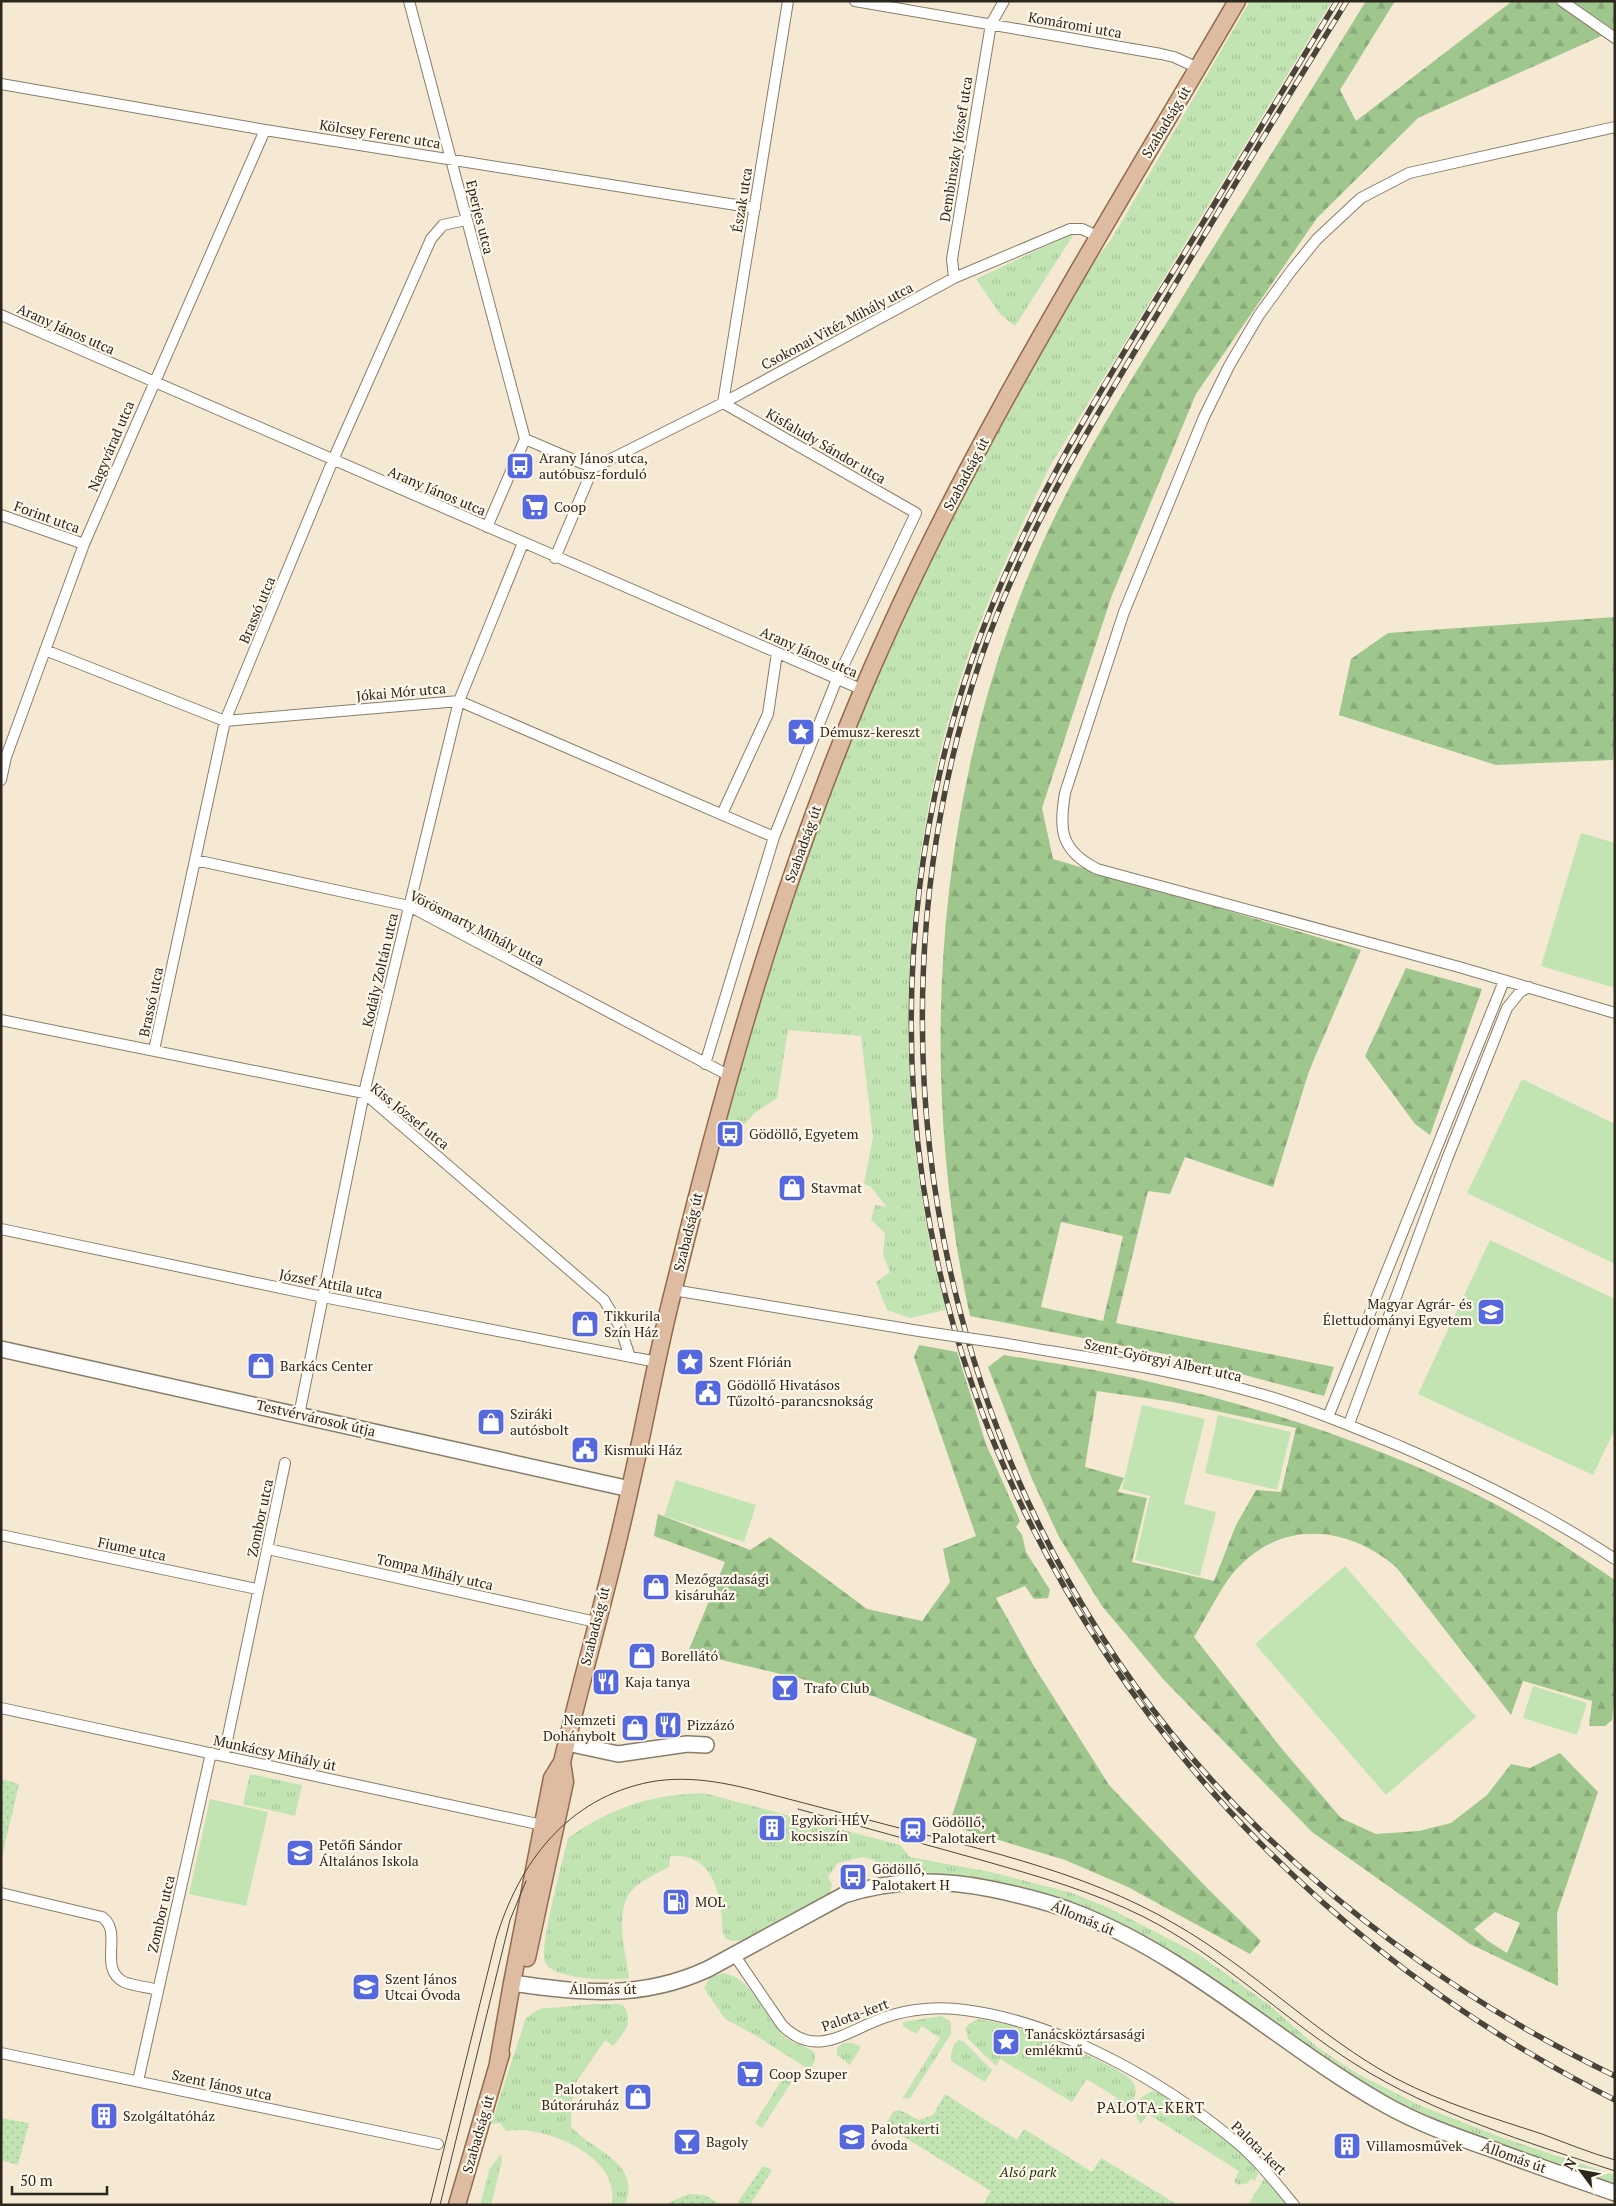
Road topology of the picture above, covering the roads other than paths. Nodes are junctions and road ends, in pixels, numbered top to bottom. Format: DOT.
graph roads {
  1 [pos="409,1"];
  2 [pos="788,1"];
  3 [pos="855,1"];
  4 [pos="1004,1"];
  5 [pos="1237,1"];
  6 [pos="1562,1"];
  7 [pos="883,3"];
  8 [pos="991,24"];
  9 [pos="1615,38"];
  10 [pos="1198,68"];
  11 [pos="1,84"];
  12 [pos="1615,127"];
  13 [pos="265,130"];
  14 [pos="452,160"];
  15 [pos="754,208"];
  16 [pos="466,220"];
  17 [pos="1099,237"];
  18 [pos="954,278"];
  19 [pos="1,315"];
  20 [pos="153,382"];
  21 [pos="723,403"];
  22 [pos="525,439"];
  23 [pos="334,460"];
  24 [pos="593,468"];
  25 [pos="916,512"];
  26 [pos="1,515"];
  27 [pos="488,527"];
  28 [pos="523,543"];
  29 [pos="84,544"];
  30 [pos="555,558"];
  31 [pos="45,650"];
  32 [pos="778,653"];
  33 [pos="837,679"];
  34 [pos="863,690"];
  35 [pos="459,701"];
  36 [pos="225,721"];
  37 [pos="4,757"];
  38 [pos="1,780"];
  39 [pos="722,814"];
  40 [pos="774,837"];
  41 [pos="195,860"];
  42 [pos="409,906"];
  43 [pos="1504,981"];
  44 [pos="1529,987"];
  45 [pos="1615,1014"];
  46 [pos="1,1020"];
  47 [pos="154,1050"];
  48 [pos="705,1064"];
  49 [pos="728,1075"];
  50 [pos="364,1093"];
  51 [pos="1433,1154"];
  52 [pos="1447,1159"];
  53 [pos="1,1229"];
  54 [pos="673,1290"];
  55 [pos="323,1297"];
  56 [pos="1,1349"];
  57 [pos="630,1357"];
  58 [pos="1350,1361"];
  59 [pos="657,1362"];
  60 [pos="1369,1366"];
  61 [pos="299,1415"];
  62 [pos="1328,1417"];
  63 [pos="1349,1424"];
  64 [pos="286,1463"];
  65 [pos="630,1489"];
  66 [pos="1,1535"];
  67 [pos="268,1549"];
  68 [pos="1615,1559"];
  69 [pos="257,1590"];
  70 [pos="596,1622"];
  71 [pos="1,1708"];
  72 [pos="566,1743"];
  73 [pos="706,1745"];
  74 [pos="211,1753"];
  75 [pos="224,1755"];
  76 [pos="562,1762"];
  77 [pos="542,1825"];
  78 [pos="1,1893"];
  79 [pos="734,1956"];
  80 [pos="516,1984"];
  81 [pos="158,1990"];
  82 [pos="1,2053"];
  83 [pos="138,2081"];
  84 [pos="438,2144"];
  85 [pos="1615,2193"];
  86 [pos="457,2205"];
  87 [pos="1294,2205"];
  1 -- 14 [label="street, Eperjes utca"];
  2 -- 15 [label="street, Észak utca"];
  3 -- 7 [label="street, Komáromi utca"];
  4 -- 8 [label="street"];
  5 -- 10 [label="main road, Szabadság út"];
  6 -- 9 [label="street"];
  7 -- 8 [label="street, Komáromi utca"];
  8 -- 10 [label="street, Komáromi utca"];
  8 -- 18 [label="street, Dembinszky József utca"];
  10 -- 17 [label="main road, Szabadság út"];
  11 -- 13 [label="street, Kölcsey Ferenc utca"];
  12 -- 43 [label="street"];
  13 -- 14 [label="street, Kölcsey Ferenc utca"];
  13 -- 20 [label="street, Nagyvárad utca"];
  14 -- 15 [label="street, Kölcsey Ferenc utca"];
  14 -- 16 [label="street, Eperjes utca"];
  15 -- 21 [label="street, Észak utca"];
  16 -- 22 [label="street, Eperjes utca"];
  16 -- 23 [label="street, Brassó utca"];
  17 -- 18 [label="street, Csokonai Vitéz Mihály utca"];
  17 -- 34 [label="main road, Szabadság út"];
  18 -- 21 [label="street, Csokonai Vitéz Mihály utca"];
  19 -- 20 [label="street, Arany János utca"];
  20 -- 23 [label="street, Arany János utca"];
  20 -- 29 [label="street, Nagyvárad utca"];
  21 -- 24 [label="street, Csokonai Vitéz Mihály utca"];
  21 -- 25 [label="street, Kisfaludy Sándor utca"];
  22 -- 24 [label="street"];
  22 -- 27 [label="street"];
  23 -- 27 [label="street, Arany János utca"];
  23 -- 36 [label="street, Brassó utca"];
  24 -- 30 [label="street"];
  25 -- 33 [label="street, Szabadság út"];
  26 -- 29 [label="street, Forint utca"];
  27 -- 28 [label="street, Arany János utca"];
  28 -- 30 [label="street, Arany János utca"];
  28 -- 35 [label="street, Kodály Zoltán utca"];
  29 -- 31 [label="street, Nagyvárad utca"];
  30 -- 32 [label="street, Arany János utca"];
  31 -- 36 [label="street, Jókai Mór utca"];
  31 -- 37 [label="street, Nagyvárad utca"];
  32 -- 33 [label="street, Arany János utca"];
  32 -- 39 [label="street"];
  33 -- 34 [label="street, Arany János utca"];
  33 -- 40 [label="street, Szabadság út"];
  34 -- 49 [label="main road, Szabadság út"];
  35 -- 36 [label="street, Jókai Mór utca"];
  35 -- 39 [label="street, Jókai Mór utca"];
  35 -- 42 [label="street, Kodály Zoltán utca"];
  36 -- 41 [label="street, Brassó utca"];
  37 -- 38 [label="street, Nagyvárad utca"];
  39 -- 40 [label="street, Jókai Mór utca"];
  40 -- 48 [label="street, Szabadság út"];
  41 -- 42 [label="street, Vörösmarty Mihály utca"];
  41 -- 47 [label="street, Brassó utca"];
  42 -- 48 [label="street, Vörösmarty Mihály utca"];
  42 -- 50 [label="street, Kodály Zoltán utca"];
  43 -- 44 [label="street"];
  43 -- 51 [label="street"];
  44 -- 45 [label="street"];
  44 -- 52 [label="street"];
  46 -- 47 [label="street, Kiss József utca"];
  47 -- 50 [label="street, Kiss József utca"];
  48 -- 49 [label="street, Vörösmarty Mihály utca"];
  49 -- 54 [label="main road, Szabadság út"];
  50 -- 55 [label="street, Kodály Zoltán utca"];
  50 -- 57 [label="street, Kiss József utca"];
  51 -- 52 [label="street"];
  51 -- 58 [label="street"];
  52 -- 60 [label="street"];
  53 -- 55 [label="street, József Attila utca"];
  54 -- 59 [label="main road, Szabadság út"];
  54 -- 62 [label="street, Szent-Györgyi Albert utca, bridge"];
  55 -- 57 [label="street, József Attila utca"];
  55 -- 61 [label="street, Kodály Zoltán utca"];
  56 -- 61 [label="main road, Testvérvárosok útja"];
  57 -- 59 [label="street, József Attila utca"];
  58 -- 60 [label="street"];
  58 -- 62 [label="street"];
  59 -- 65 [label="main road, Szabadság út"];
  60 -- 63 [label="street"];
  61 -- 65 [label="main road, Testvérvárosok útja"];
  62 -- 63 [label="street, Szent-Györgyi Albert utca"];
  63 -- 68 [label="street, Szent-Györgyi Albert utca"];
  64 -- 67 [label="street, Zombor utca"];
  65 -- 70 [label="main road, Szabadság út"];
  66 -- 69 [label="street, Fiume utca"];
  67 -- 69 [label="street, Zombor utca"];
  67 -- 70 [label="street, Tompa Mihály utca"];
  69 -- 75 [label="street, Zombor utca"];
  70 -- 72 [label="main road, Szabadság út"];
  71 -- 74 [label="street, Munkácsy Mihály út"];
  72 -- 73 [label="main road"];
  72 -- 76 [label="main road, Szabadság út"];
  74 -- 75 [label="street, Munkácsy Mihály út"];
  74 -- 81 [label="street, Zombor utca"];
  75 -- 77 [label="street, Munkácsy Mihály út"];
  76 -- 77 [label="main road, Szabadság út"];
  76 -- 80 [label="main road, Szabadság út"];
  77 -- 80 [label="main road, Szabadság út"];
  78 -- 81 [label="street"];
  79 -- 80 [label="main road, Állomás út"];
  79 -- 85 [label="main road, Állomás út"];
  79 -- 87 [label="street, Palota-kert"];
  80 -- 86 [label="main road, Szabadság út"];
  81 -- 83 [label="street, Zombor utca"];
  82 -- 83 [label="street, Szent János utca"];
  83 -- 84 [label="street, Szent János utca"];
}
